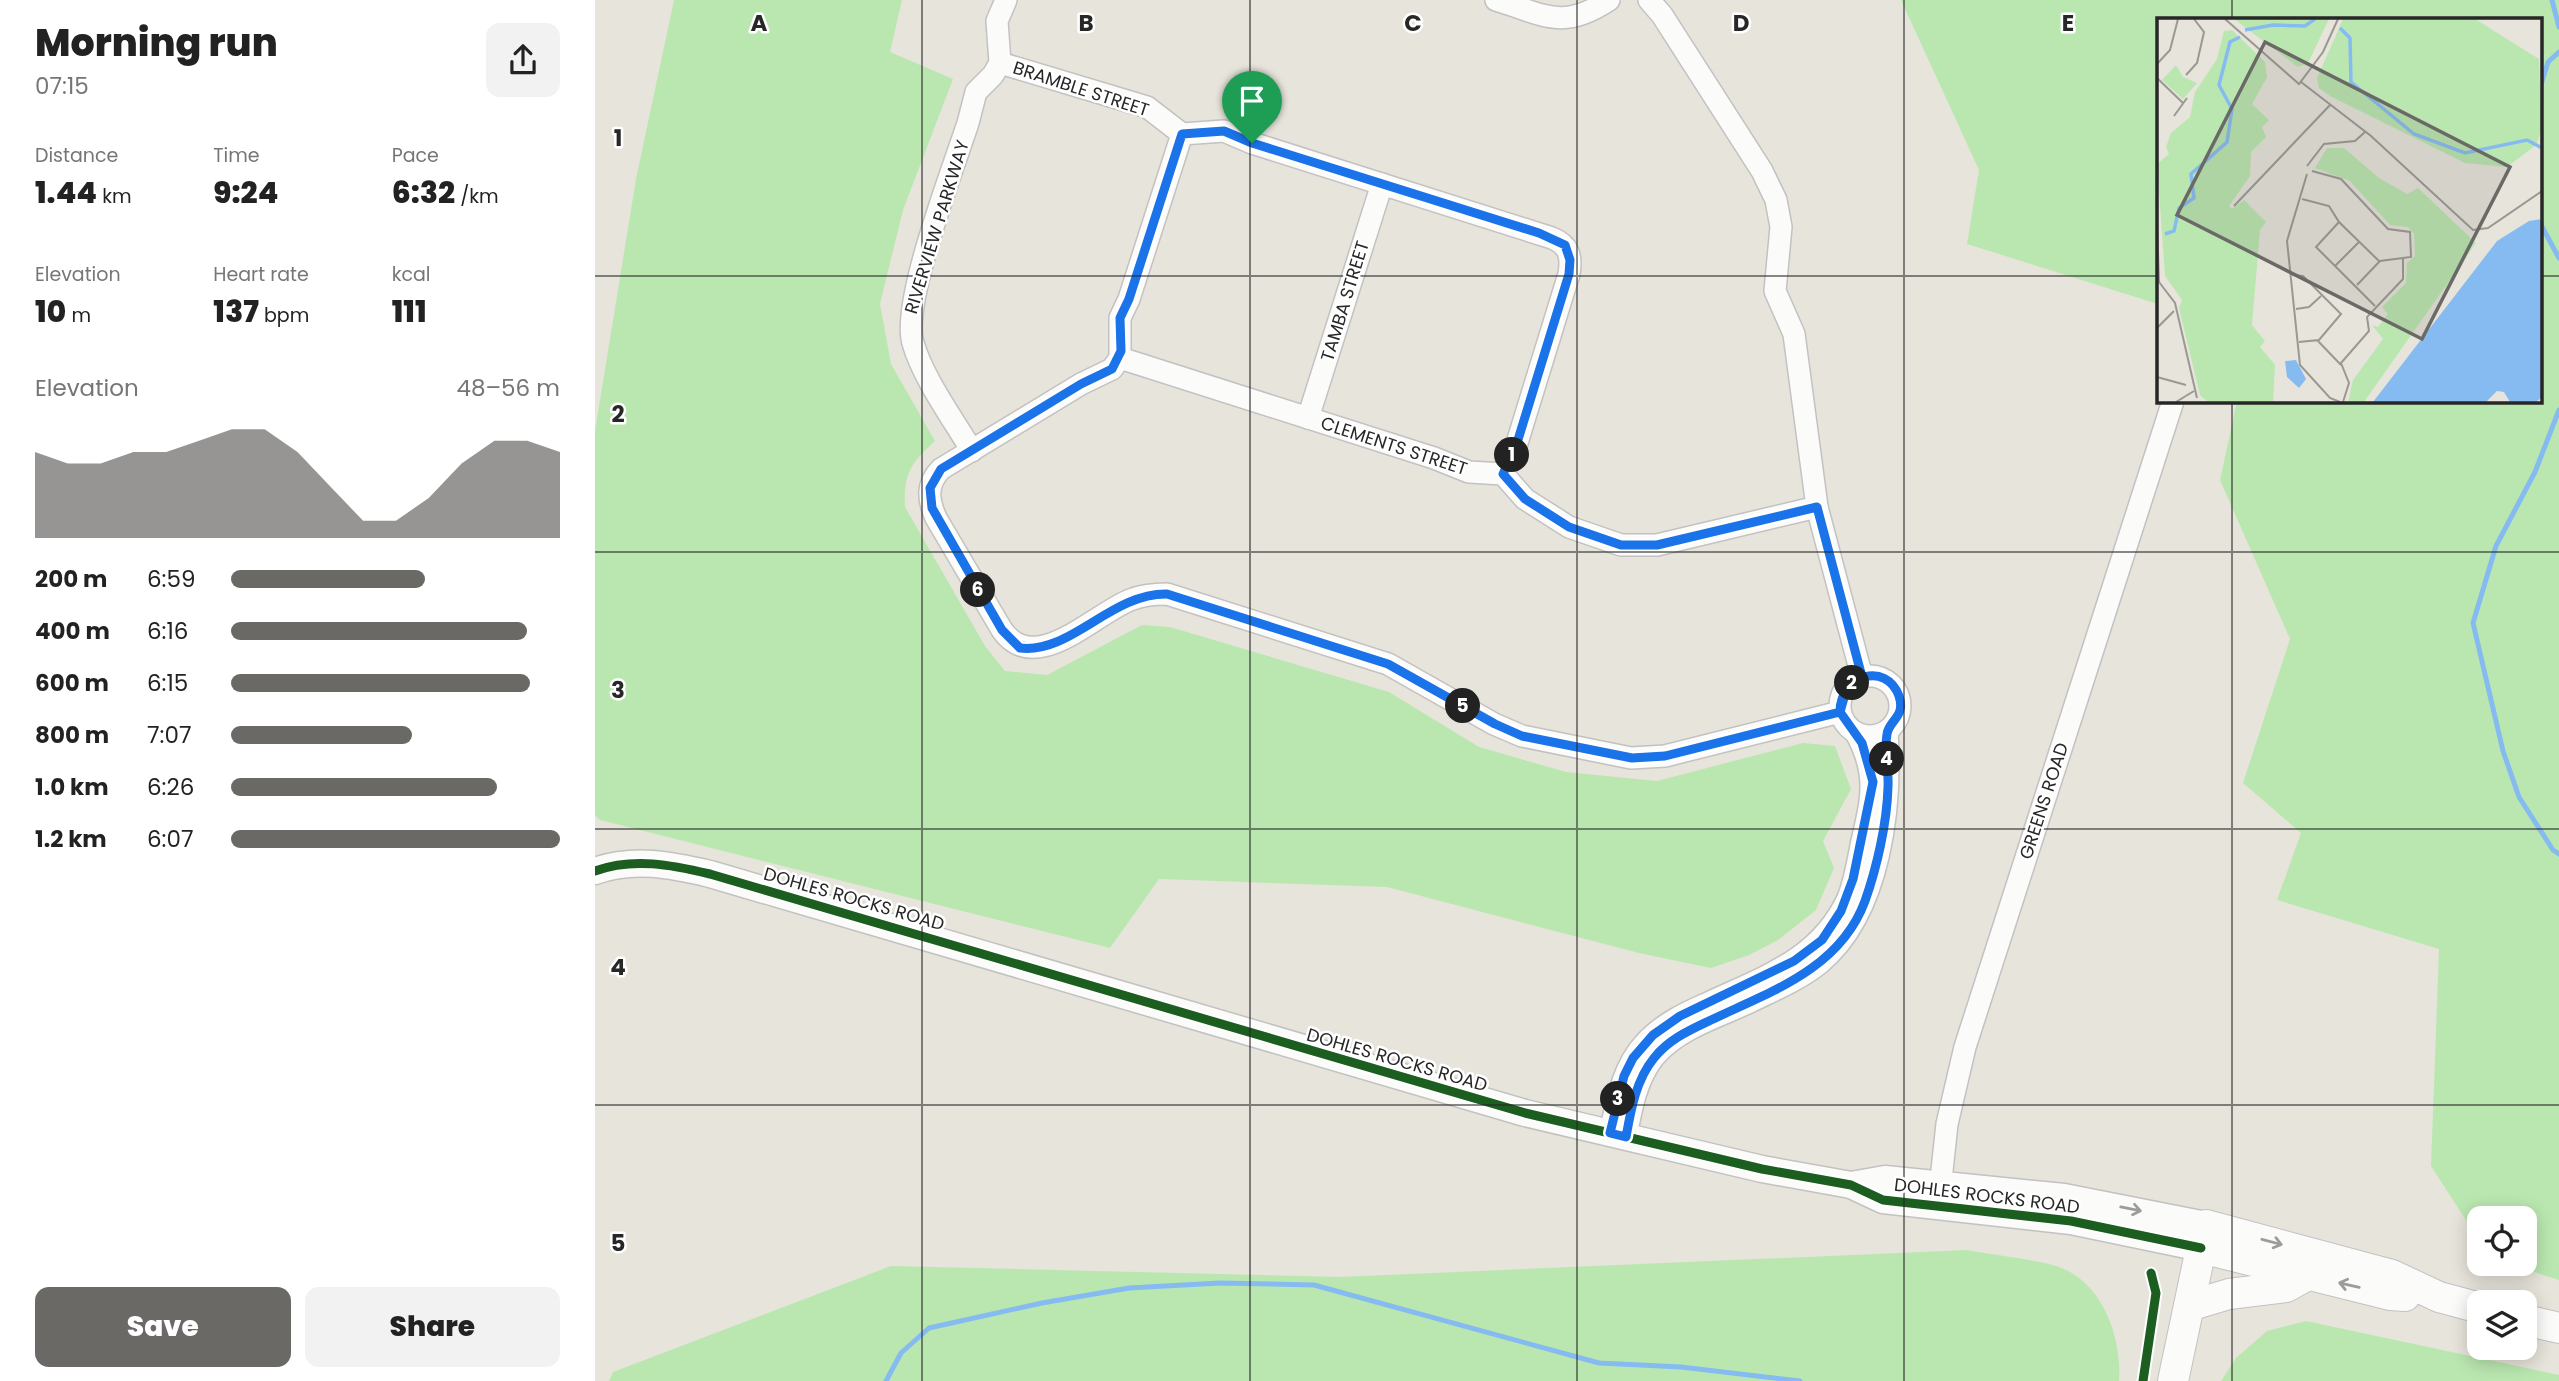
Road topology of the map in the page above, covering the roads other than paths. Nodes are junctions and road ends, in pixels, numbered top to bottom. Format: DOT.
graph roads {
  1 [pos="1006,0"];
  2 [pos="1496,0"];
  3 [pos="1609,0"];
  4 [pos="1649,0"];
  5 [pos="1000,62"];
  6 [pos="1182,134"];
  7 [pos="1382,184"];
  8 [pos="1120,358"];
  9 [pos="2173,402"];
  10 [pos="1308,418"];
  11 [pos="972,451"];
  12 [pos="1503,474"];
  13 [pos="1817,507"];
  14 [pos="1862,677"];
  15 [pos="1840,712"];
  16 [pos="1887,731"];
  17 [pos="1856,733"];
  18 [pos="595,871"];
  19 [pos="1618,1135"];
  20 [pos="1939,1196"];
  21 [pos="2204,1237"];
  22 [pos="2308,1275"];
  23 [pos="2439,1297"];
  24 [pos="2467,1305"];
  25 [pos="2189,1306"];
  26 [pos="2537,1323"];
  27 [pos="2559,1328"];
  28 [pos="2173,1381"];
  1 -- 5 [label="street"];
  2 -- 3 [label="street"];
  4 -- 13 [label="street"];
  5 -- 6 [label="street, BRAMBLE STREET"];
  5 -- 11 [label="street, RIVERVIEW PARKWAY"];
  6 -- 7 [label="street"];
  6 -- 8 [label="street"];
  7 -- 10 [label="street, TAMBA STREET"];
  7 -- 12 [label="street"];
  8 -- 10 [label="street, CLEMENTS STREET"];
  8 -- 11 [label="street"];
  9 -- 20 [label="street, GREENS ROAD"];
  10 -- 12 [label="street, CLEMENTS STREET"];
  11 -- 15 [label="street"];
  12 -- 13 [label="street"];
  13 -- 14 [label="street"];
  14 -- 15 [label="street"];
  14 -- 16 [label="street"];
  15 -- 17 [label="street"];
  16 -- 17 [label="street"];
  16 -- 19 [label="street"];
  17 -- 19 [label="street"];
  18 -- 19 [label="street, DOHLES ROCKS ROAD"];
  19 -- 20 [label="street, DOHLES ROCKS ROAD"];
  20 -- 21 [label="street, DOHLES ROCKS ROAD"];
  21 -- 22 [label="main road, DOHLES ROCKS ROAD"];
  21 -- 23 [label="main road, DOHLES ROCKS ROAD, one-way"];
  21 -- 25 [label="main road"];
  23 -- 22 [label="main road, DOHLES ROCKS ROAD, one-way"];
  22 -- 25 [label="main road"];
  23 -- 24 [label="main road, DOHLES ROCKS ROAD"];
  25 -- 28 [label="main road"];
  26 -- 27 [label="main road"];
}
